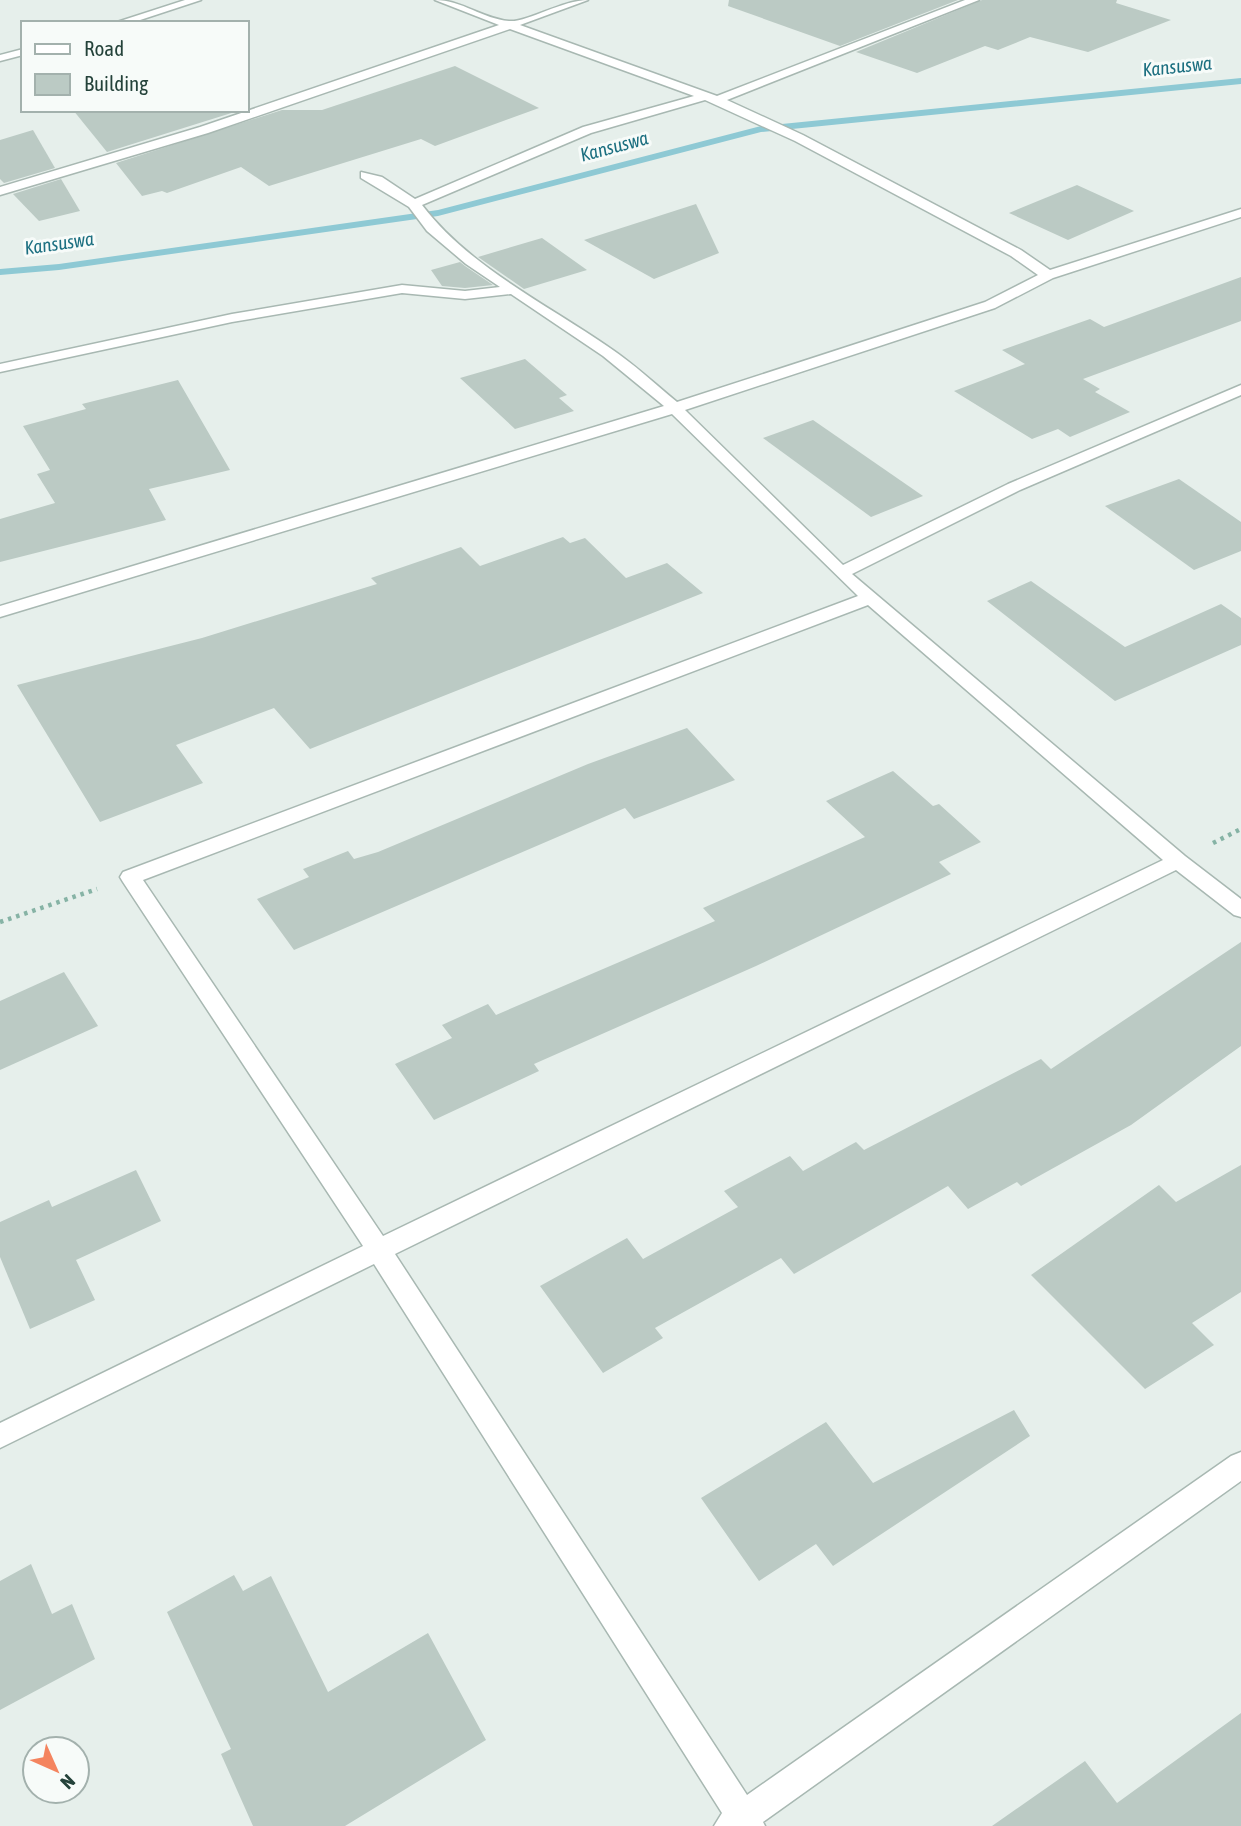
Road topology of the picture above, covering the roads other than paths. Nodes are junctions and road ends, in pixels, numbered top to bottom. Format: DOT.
graph roads {
  1 [pos="196,0"];
  2 [pos="440,0"];
  3 [pos="583,0"];
  4 [pos="974,0"];
  5 [pos="126,21"];
  6 [pos="507,26"];
  7 [pos="21,53"];
  8 [pos="0,58"];
  9 [pos="711,98"];
  10 [pos="365,175"];
  11 [pos="0,191"];
  12 [pos="417,207"];
  13 [pos="1241,213"];
  14 [pos="1048,275"];
  15 [pos="510,290"];
  16 [pos="0,368"];
  17 [pos="1241,390"];
  18 [pos="675,408"];
  19 [pos="841,573"];
  20 [pos="872,597"];
  21 [pos="0,612"];
  22 [pos="1178,861"];
  23 [pos="1241,910"];
  24 [pos="379,1250"];
  25 [pos="0,1436"];
  26 [pos="1241,1465"];
  27 [pos="741,1823"];
  1 -- 5 [label="street"];
  2 -- 6 [label="street"];
  3 -- 6 [label="street"];
  4 -- 9 [label="street"];
  6 -- 9 [label="street"];
  6 -- 11 [label="street"];
  7 -- 8 [label="street"];
  9 -- 12 [label="street"];
  9 -- 14 [label="street"];
  10 -- 12 [label="street"];
  12 -- 15 [label="street"];
  13 -- 14 [label="street"];
  14 -- 18 [label="street"];
  15 -- 16 [label="street"];
  15 -- 18 [label="street"];
  17 -- 19 [label="street"];
  18 -- 19 [label="street"];
  18 -- 21 [label="street"];
  19 -- 20 [label="street"];
  20 -- 22 [label="street"];
  20 -- 24 [label="street"];
  22 -- 23 [label="street"];
  22 -- 24 [label="street"];
  24 -- 25 [label="street"];
  24 -- 27 [label="street"];
  26 -- 27 [label="street"];
}
